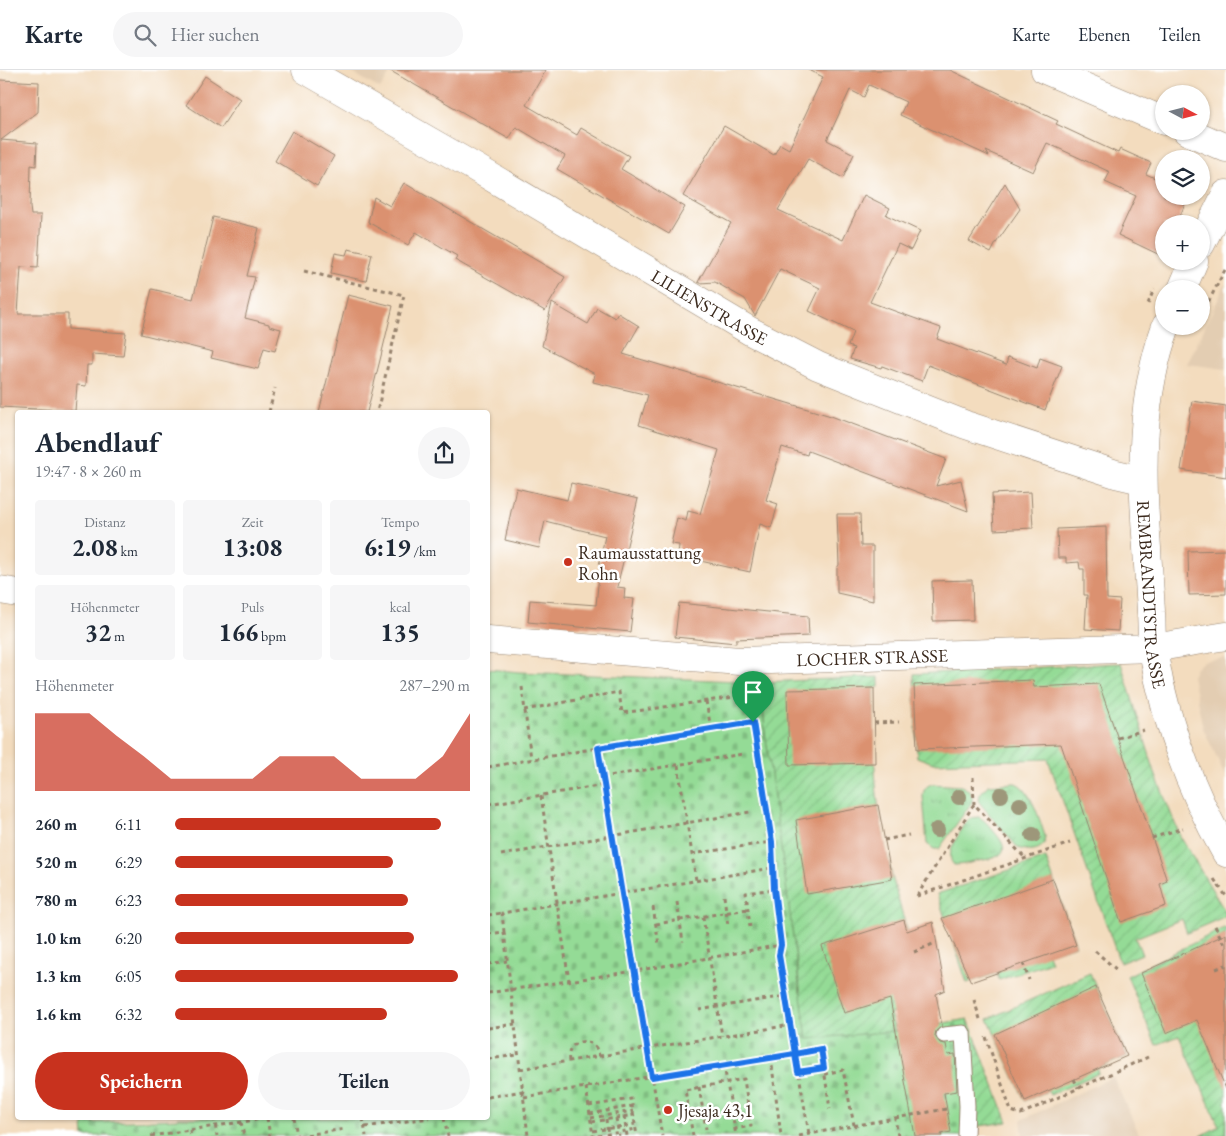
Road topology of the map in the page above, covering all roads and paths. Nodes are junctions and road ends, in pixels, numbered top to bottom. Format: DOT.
graph roads {
  1 [pos="306,70"];
  2 [pos="1045,70"];
  3 [pos="1155,117"];
  4 [pos="1208,140"];
  5 [pos="1226,148"];
  6 [pos="1226,194"];
  7 [pos="1210,226"];
  8 [pos="1226,268"];
  9 [pos="1185,270"];
  10 [pos="304,271"];
  11 [pos="1176,280"];
  12 [pos="1155,299"];
  13 [pos="1210,299"];
  14 [pos="1147,306"];
  15 [pos="1163,335"];
  16 [pos="274,388"];
  17 [pos="269,410"];
  18 [pos="377,410"];
  19 [pos="1142,480"];
  20 [pos="0,590"];
  21 [pos="15,592"];
  22 [pos="1226,636"];
  23 [pos="490,640"];
  24 [pos="1153,648"];
  25 [pos="739,661"];
  26 [pos="522,687"];
  27 [pos="735,697"];
  28 [pos="706,701"];
  29 [pos="524,710"];
  30 [pos="753,722"];
  31 [pos="899,722"];
  32 [pos="874,723"];
  33 [pos="711,729"];
  34 [pos="1148,729"];
  35 [pos="1118,738"];
  36 [pos="598,748"];
  37 [pos="743,754"];
  38 [pos="531,759"];
  39 [pos="678,765"];
  40 [pos="490,767"];
  41 [pos="973,776"];
  42 [pos="603,777"];
  43 [pos="604,785"];
  44 [pos="541,796"];
  45 [pos="490,804"];
  46 [pos="974,804"];
  47 [pos="750,812"];
  48 [pos="688,824"];
  49 [pos="1186,827"];
  50 [pos="613,835"];
  51 [pos="909,835"];
  52 [pos="1152,838"];
  53 [pos="884,840"];
  54 [pos="772,842"];
  55 [pos="1070,843"];
  56 [pos="548,846"];
  57 [pos="1226,853"];
  58 [pos="501,854"];
  59 [pos="692,854"];
  60 [pos="1025,858"];
  61 [pos="772,868"];
  62 [pos="696,880"];
  63 [pos="774,889"];
  64 [pos="622,892"];
  65 [pos="724,896"];
  66 [pos="677,902"];
  67 [pos="557,904"];
  68 [pos="654,907"];
  69 [pos="748,909"];
  70 [pos="502,913"];
  71 [pos="726,913"];
  72 [pos="490,914"];
  73 [pos="703,917"];
  74 [pos="680,921"];
  75 [pos="656,924"];
  76 [pos="728,926"];
  77 [pos="1215,926"];
  78 [pos="750,927"];
  79 [pos="504,932"];
  80 [pos="490,934"];
  81 [pos="683,942"];
  82 [pos="933,944"];
  83 [pos="659,945"];
  84 [pos="781,945"];
  85 [pos="1226,948"];
  86 [pos="1095,951"];
  87 [pos="914,952"];
  88 [pos="710,958"];
  89 [pos="507,961"];
  90 [pos="1023,963"];
  91 [pos="490,964"];
  92 [pos="1226,965"];
  93 [pos="1216,969"];
  94 [pos="635,971"];
  95 [pos="1118,971"];
  96 [pos="1030,980"];
  97 [pos="569,981"];
  98 [pos="511,990"];
  99 [pos="490,993"];
  100 [pos="786,996"];
  101 [pos="974,1000"];
  102 [pos="717,1008"];
  103 [pos="699,1010"];
  104 [pos="515,1024"];
  105 [pos="791,1025"];
  106 [pos="490,1028"];
  107 [pos="944,1035"];
  108 [pos="722,1036"];
  109 [pos="648,1048"];
  110 [pos="518,1054"];
  111 [pos="795,1054"];
  112 [pos="599,1056"];
  113 [pos="1148,1057"];
  114 [pos="771,1058"];
  115 [pos="490,1059"];
  116 [pos="568,1061"];
  117 [pos="724,1066"];
  118 [pos="824,1068"];
  119 [pos="520,1069"];
  120 [pos="798,1072"];
  121 [pos="824,1074"];
  122 [pos="652,1077"];
  123 [pos="1074,1080"];
  124 [pos="727,1081"];
  125 [pos="586,1087"];
  126 [pos="699,1087"];
  127 [pos="1078,1088"];
  128 [pos="523,1091"];
  129 [pos="490,1096"];
  130 [pos="524,1097"];
  131 [pos="622,1101"];
  132 [pos="614,1102"];
  133 [pos="604,1104"];
  134 [pos="589,1106"];
  135 [pos="632,1106"];
  136 [pos="967,1106"];
  137 [pos="623,1108"];
  138 [pos="615,1109"];
  139 [pos="830,1109"];
  140 [pos="633,1113"];
  141 [pos="624,1114"];
  142 [pos="606,1115"];
  143 [pos="591,1116"];
  144 [pos="616,1116"];
  145 [pos="894,1118"];
  146 [pos="214,1120"];
  147 [pos="254,1120"];
  148 [pos="268,1120"];
  149 [pos="294,1120"];
  150 [pos="363,1120"];
  151 [pos="415,1120"];
  152 [pos="444,1120"];
  153 [pos="241,1122"];
  154 [pos="592,1122"];
  155 [pos="635,1124"];
  156 [pos="215,1125"];
  157 [pos="625,1126"];
  158 [pos="854,1126"];
  159 [pos="365,1127"];
  160 [pos="617,1127"];
  161 [pos="608,1128"];
  162 [pos="345,1129"];
  163 [pos="636,1129"];
  164 [pos="706,1129"];
  165 [pos="190,1130"];
  166 [pos="735,1130"];
  167 [pos="593,1131"];
  168 [pos="626,1131"];
  169 [pos="619,1134"];
  170 [pos="809,1134"];
  171 [pos="165,1135"];
  172 [pos="608,1135"];
  173 [pos="151,1136"];
  174 [pos="191,1136"];
  175 [pos="217,1136"];
  176 [pos="244,1136"];
  177 [pos="270,1136"];
  178 [pos="298,1136"];
  179 [pos="366,1136"];
  180 [pos="448,1136"];
  181 [pos="528,1136"];
  182 [pos="593,1136"];
  183 [pos="598,1136"];
  184 [pos="627,1136"];
  185 [pos="636,1136"];
  186 [pos="662,1136"];
  187 [pos="693,1136"];
  188 [pos="736,1136"];
  189 [pos="781,1136"];
  190 [pos="799,1136"];
  191 [pos="898,1136"];
  192 [pos="966,1136"];
  1 -- 19 [label="street, LILIENSTRASSE"];
  2 -- 3 [label="street"];
  4 -- 5 [label="street"];
  6 -- 7 [label="street"];
  8 -- 13 [label="path"];
  9 -- 11 [label="street"];
  10 -- 18 [label="path"];
  12 -- 14 [label="path"];
  15 -- 19 [label="street, REMBRANDTSTRASSE"];
  16 -- 17 [label="path"];
  19 -- 24 [label="street, REMBRANDTSTRASSE"];
  20 -- 21 [label="street"];
  22 -- 24 [label="street, LOCHER STRASSE"];
  23 -- 25 [label="street, LOCHER STRASSE"];
  24 -- 25 [label="street, LOCHER STRASSE"];
  24 -- 57 [label="street, REMBRANDTSTRASSE"];
  25 -- 30 [label="path"];
  26 -- 29 [label="path"];
  27 -- 28 [label="path"];
  28 -- 29 [label="path"];
  28 -- 33 [label="path"];
  29 -- 38 [label="path"];
  30 -- 33 [label="path"];
  30 -- 54 [label="path"];
  31 -- 32 [label="path"];
  33 -- 36 [label="path"];
  34 -- 35 [label="path"];
  36 -- 38 [label="path"];
  36 -- 42 [label="path"];
  37 -- 39 [label="path"];
  38 -- 40 [label="path"];
  39 -- 42 [label="path"];
  39 -- 48 [label="path"];
  41 -- 46 [label="path"];
  42 -- 43 [label="path"];
  43 -- 44 [label="path"];
  43 -- 50 [label="path"];
  44 -- 45 [label="path"];
  44 -- 56 [label="path"];
  46 -- 60 [label="path"];
  46 -- 60 [label="path"];
  47 -- 48 [label="path"];
  48 -- 50 [label="path"];
  48 -- 59 [label="path"];
  49 -- 52 [label="path"];
  50 -- 56 [label="path"];
  50 -- 64 [label="path"];
  51 -- 53 [label="path"];
  54 -- 59 [label="path"];
  54 -- 61 [label="path"];
  55 -- 60 [label="path"];
  56 -- 58 [label="path"];
  56 -- 67 [label="path"];
  59 -- 62 [label="path"];
  61 -- 62 [label="path"];
  61 -- 63 [label="path"];
  62 -- 64 [label="path"];
  63 -- 69 [label="path"];
  63 -- 84 [label="path"];
  64 -- 67 [label="path"];
  64 -- 94 [label="path"];
  65 -- 71 [label="path"];
  66 -- 74 [label="path"];
  67 -- 70 [label="path"];
  67 -- 97 [label="path"];
  68 -- 75 [label="path"];
  69 -- 71 [label="path"];
  69 -- 78 [label="path"];
  70 -- 72 [label="path"];
  70 -- 79 [label="path"];
  71 -- 73 [label="path"];
  71 -- 76 [label="path"];
  73 -- 74 [label="path"];
  73 -- 88 [label="path"];
  74 -- 75 [label="path"];
  74 -- 81 [label="path"];
  75 -- 83 [label="path"];
  77 -- 85 [label="path"];
  79 -- 80 [label="path"];
  79 -- 89 [label="path"];
  82 -- 87 [label="path"];
  84 -- 88 [label="path"];
  84 -- 100 [label="path"];
  86 -- 95 [label="path"];
  88 -- 94 [label="path"];
  88 -- 102 [label="path"];
  89 -- 91 [label="path"];
  89 -- 98 [label="path"];
  90 -- 96 [label="path"];
  92 -- 93 [label="path"];
  94 -- 97 [label="path"];
  94 -- 109 [label="path"];
  97 -- 98 [label="path"];
  98 -- 99 [label="path"];
  98 -- 104 [label="path"];
  100 -- 102 [label="path"];
  100 -- 105 [label="path"];
  101 -- 127 [label="path"];
  102 -- 103 [label="path"];
  102 -- 108 [label="path"];
  104 -- 106 [label="path"];
  104 -- 110 [label="path"];
  105 -- 108 [label="path"];
  105 -- 111 [label="path"];
  107 -- 136 [label="lane"];
  108 -- 109 [label="path"];
  109 -- 112 [label="path"];
  109 -- 122 [label="path"];
  110 -- 115 [label="path"];
  110 -- 119 [label="path"];
  111 -- 114 [label="path"];
  111 -- 118 [label="path"];
  111 -- 120 [label="path"];
  112 -- 116 [label="path"];
  112 -- 116 [label="path"];
  113 -- 127 [label="path"];
  114 -- 117 [label="path"];
  114 -- 189 [label="path"];
  116 -- 119 [label="path"];
  117 -- 122 [label="path"];
  117 -- 124 [label="path"];
  118 -- 120 [label="path"];
  118 -- 121 [label="path"];
  119 -- 128 [label="path"];
  120 -- 170 [label="path"];
  121 -- 139 [label="path"];
  121 -- 158 [label="path"];
  122 -- 125 [label="path"];
  122 -- 186 [label="path"];
  123 -- 127 [label="path"];
  124 -- 126 [label="path"];
  124 -- 166 [label="path"];
  124 -- 166 [label="path"];
  125 -- 130 [label="path"];
  125 -- 134 [label="path"];
  126 -- 164 [label="path"];
  126 -- 187 [label="path"];
  128 -- 129 [label="path"];
  128 -- 130 [label="path"];
  130 -- 181 [label="path"];
  131 -- 132 [label="path"];
  131 -- 135 [label="path"];
  131 -- 137 [label="path"];
  132 -- 133 [label="path"];
  132 -- 138 [label="path"];
  133 -- 134 [label="path"];
  133 -- 142 [label="path"];
  134 -- 143 [label="path"];
  135 -- 137 [label="path"];
  135 -- 140 [label="path"];
  136 -- 145 [label="path"];
  136 -- 192 [label="lane"];
  137 -- 138 [label="path"];
  137 -- 141 [label="path"];
  138 -- 142 [label="path"];
  138 -- 144 [label="path"];
  140 -- 141 [label="path"];
  140 -- 155 [label="path"];
  141 -- 144 [label="path"];
  141 -- 157 [label="path"];
  142 -- 143 [label="path"];
  142 -- 144 [label="path"];
  142 -- 154 [label="path"];
  142 -- 161 [label="path"];
  143 -- 154 [label="path"];
  144 -- 160 [label="path"];
  145 -- 158 [label="path"];
  145 -- 191 [label="path"];
  146 -- 156 [label="path"];
  147 -- 153 [label="path"];
  148 -- 177 [label="path"];
  149 -- 178 [label="path"];
  150 -- 159 [label="path"];
  151 -- 159 [label="path"];
  152 -- 180 [label="path"];
  153 -- 156 [label="path"];
  153 -- 176 [label="path"];
  154 -- 167 [label="path"];
  155 -- 157 [label="path"];
  155 -- 163 [label="path"];
  156 -- 165 [label="path"];
  156 -- 175 [label="path"];
  157 -- 160 [label="path"];
  157 -- 168 [label="path"];
  158 -- 170 [label="path"];
  159 -- 179 [label="path"];
  160 -- 161 [label="path"];
  160 -- 169 [label="path"];
  161 -- 167 [label="path"];
  161 -- 172 [label="path"];
  162 -- 178 [label="path"];
  163 -- 168 [label="path"];
  163 -- 185 [label="path"];
  165 -- 171 [label="path"];
  165 -- 174 [label="path"];
  166 -- 188 [label="path"];
  167 -- 182 [label="path"];
  168 -- 169 [label="path"];
  168 -- 184 [label="path"];
  169 -- 172 [label="path"];
  170 -- 190 [label="path"];
  171 -- 173 [label="path"];
  172 -- 183 [label="path"];
}
